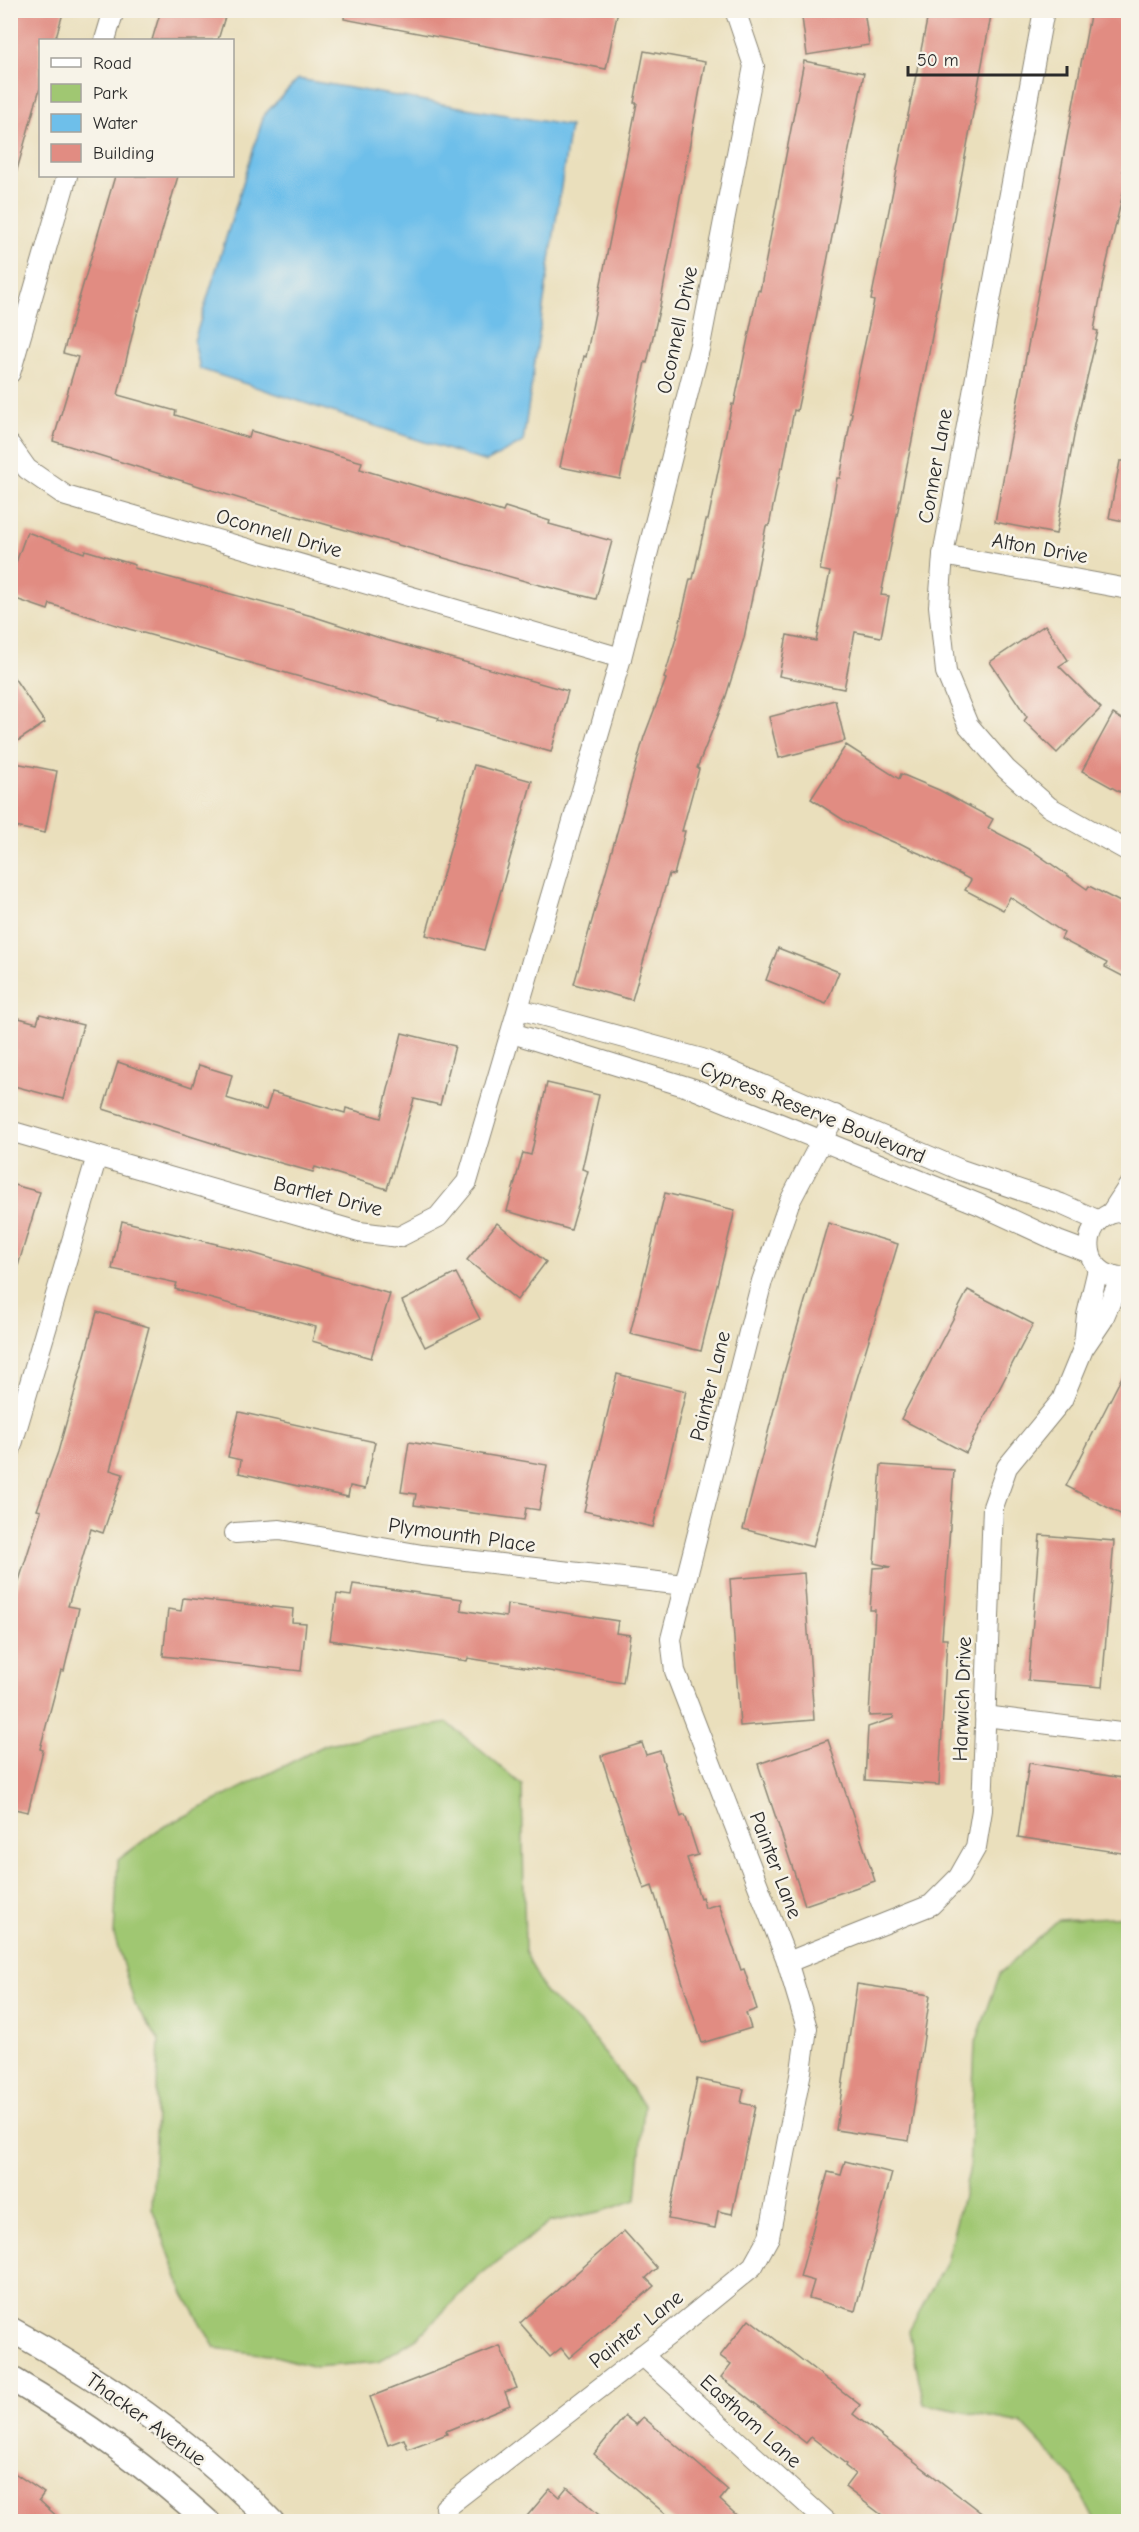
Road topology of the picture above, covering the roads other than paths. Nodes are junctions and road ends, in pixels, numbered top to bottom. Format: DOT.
graph roads {
  1 [pos="114,10"];
  2 [pos="735,10"];
  3 [pos="1044,10"];
  4 [pos="105,39"];
  5 [pos="67,177"];
  6 [pos="10,373"];
  7 [pos="10,445"];
  8 [pos="943,555"];
  9 [pos="1128,589"];
  10 [pos="621,658"];
  11 [pos="1128,852"];
  12 [pos="519,1009"];
  13 [pos="512,1033"];
  14 [pos="835,1115"];
  15 [pos="10,1131"];
  16 [pos="821,1139"];
  17 [pos="98,1156"];
  18 [pos="1128,1187"];
  19 [pos="1113,1215"];
  20 [pos="1094,1261"];
  21 [pos="1124,1279"];
  22 [pos="1083,1349"];
  23 [pos="10,1451"];
  24 [pos="235,1533"];
  25 [pos="684,1585"];
  26 [pos="985,1716"];
  27 [pos="1128,1734"];
  28 [pos="788,1962"];
  29 [pos="10,2329"];
  30 [pos="642,2355"];
  31 [pos="10,2378"];
  32 [pos="445,2508"];
  33 [pos="267,2520"];
  34 [pos="208,2522"];
  35 [pos="827,2522"];
  1 -- 4 [label="street"];
  2 -- 10 [label="street, Oconnell Drive"];
  3 -- 8 [label="street, Conner Lane"];
  5 -- 6 [label="street"];
  7 -- 10 [label="street, Oconnell Drive"];
  8 -- 9 [label="street, Alton Drive"];
  8 -- 11 [label="street, Conner Lane"];
  10 -- 12 [label="street, Oconnell Drive"];
  12 -- 13 [label="street, Oconnell Drive"];
  12 -- 14 [label="street, Cypress Reserve Boulevard"];
  13 -- 16 [label="street, Cypress Reserve Boulevard"];
  13 -- 17 [label="street, Bartlet Drive"];
  14 -- 16 [label="street, Painter Lane"];
  14 -- 19 [label="street, Cypress Reserve Boulevard"];
  15 -- 17 [label="street, Bartlet Drive"];
  16 -- 20 [label="street, Cypress Reserve Boulevard"];
  16 -- 25 [label="street, Painter Lane"];
  17 -- 23 [label="street"];
  18 -- 19 [label="street, Harwich Drive"];
  19 -- 20 [label="street, Harwich Drive"];
  20 -- 21 [label="street, Cypress Reserve Boulevard"];
  20 -- 22 [label="street, Harwich Drive"];
  21 -- 22 [label="street, Harwich Drive"];
  22 -- 26 [label="street, Harwich Drive"];
  24 -- 25 [label="street, Plymounth Place"];
  25 -- 28 [label="street, Painter Lane"];
  26 -- 27 [label="street"];
  26 -- 28 [label="street, Harwich Drive"];
  28 -- 30 [label="street, Painter Lane"];
  29 -- 33 [label="street, Thacker Avenue"];
  30 -- 32 [label="street, Painter Lane"];
  30 -- 35 [label="street, Eastham Lane"];
  31 -- 34 [label="street, Thacker Avenue"];
}
